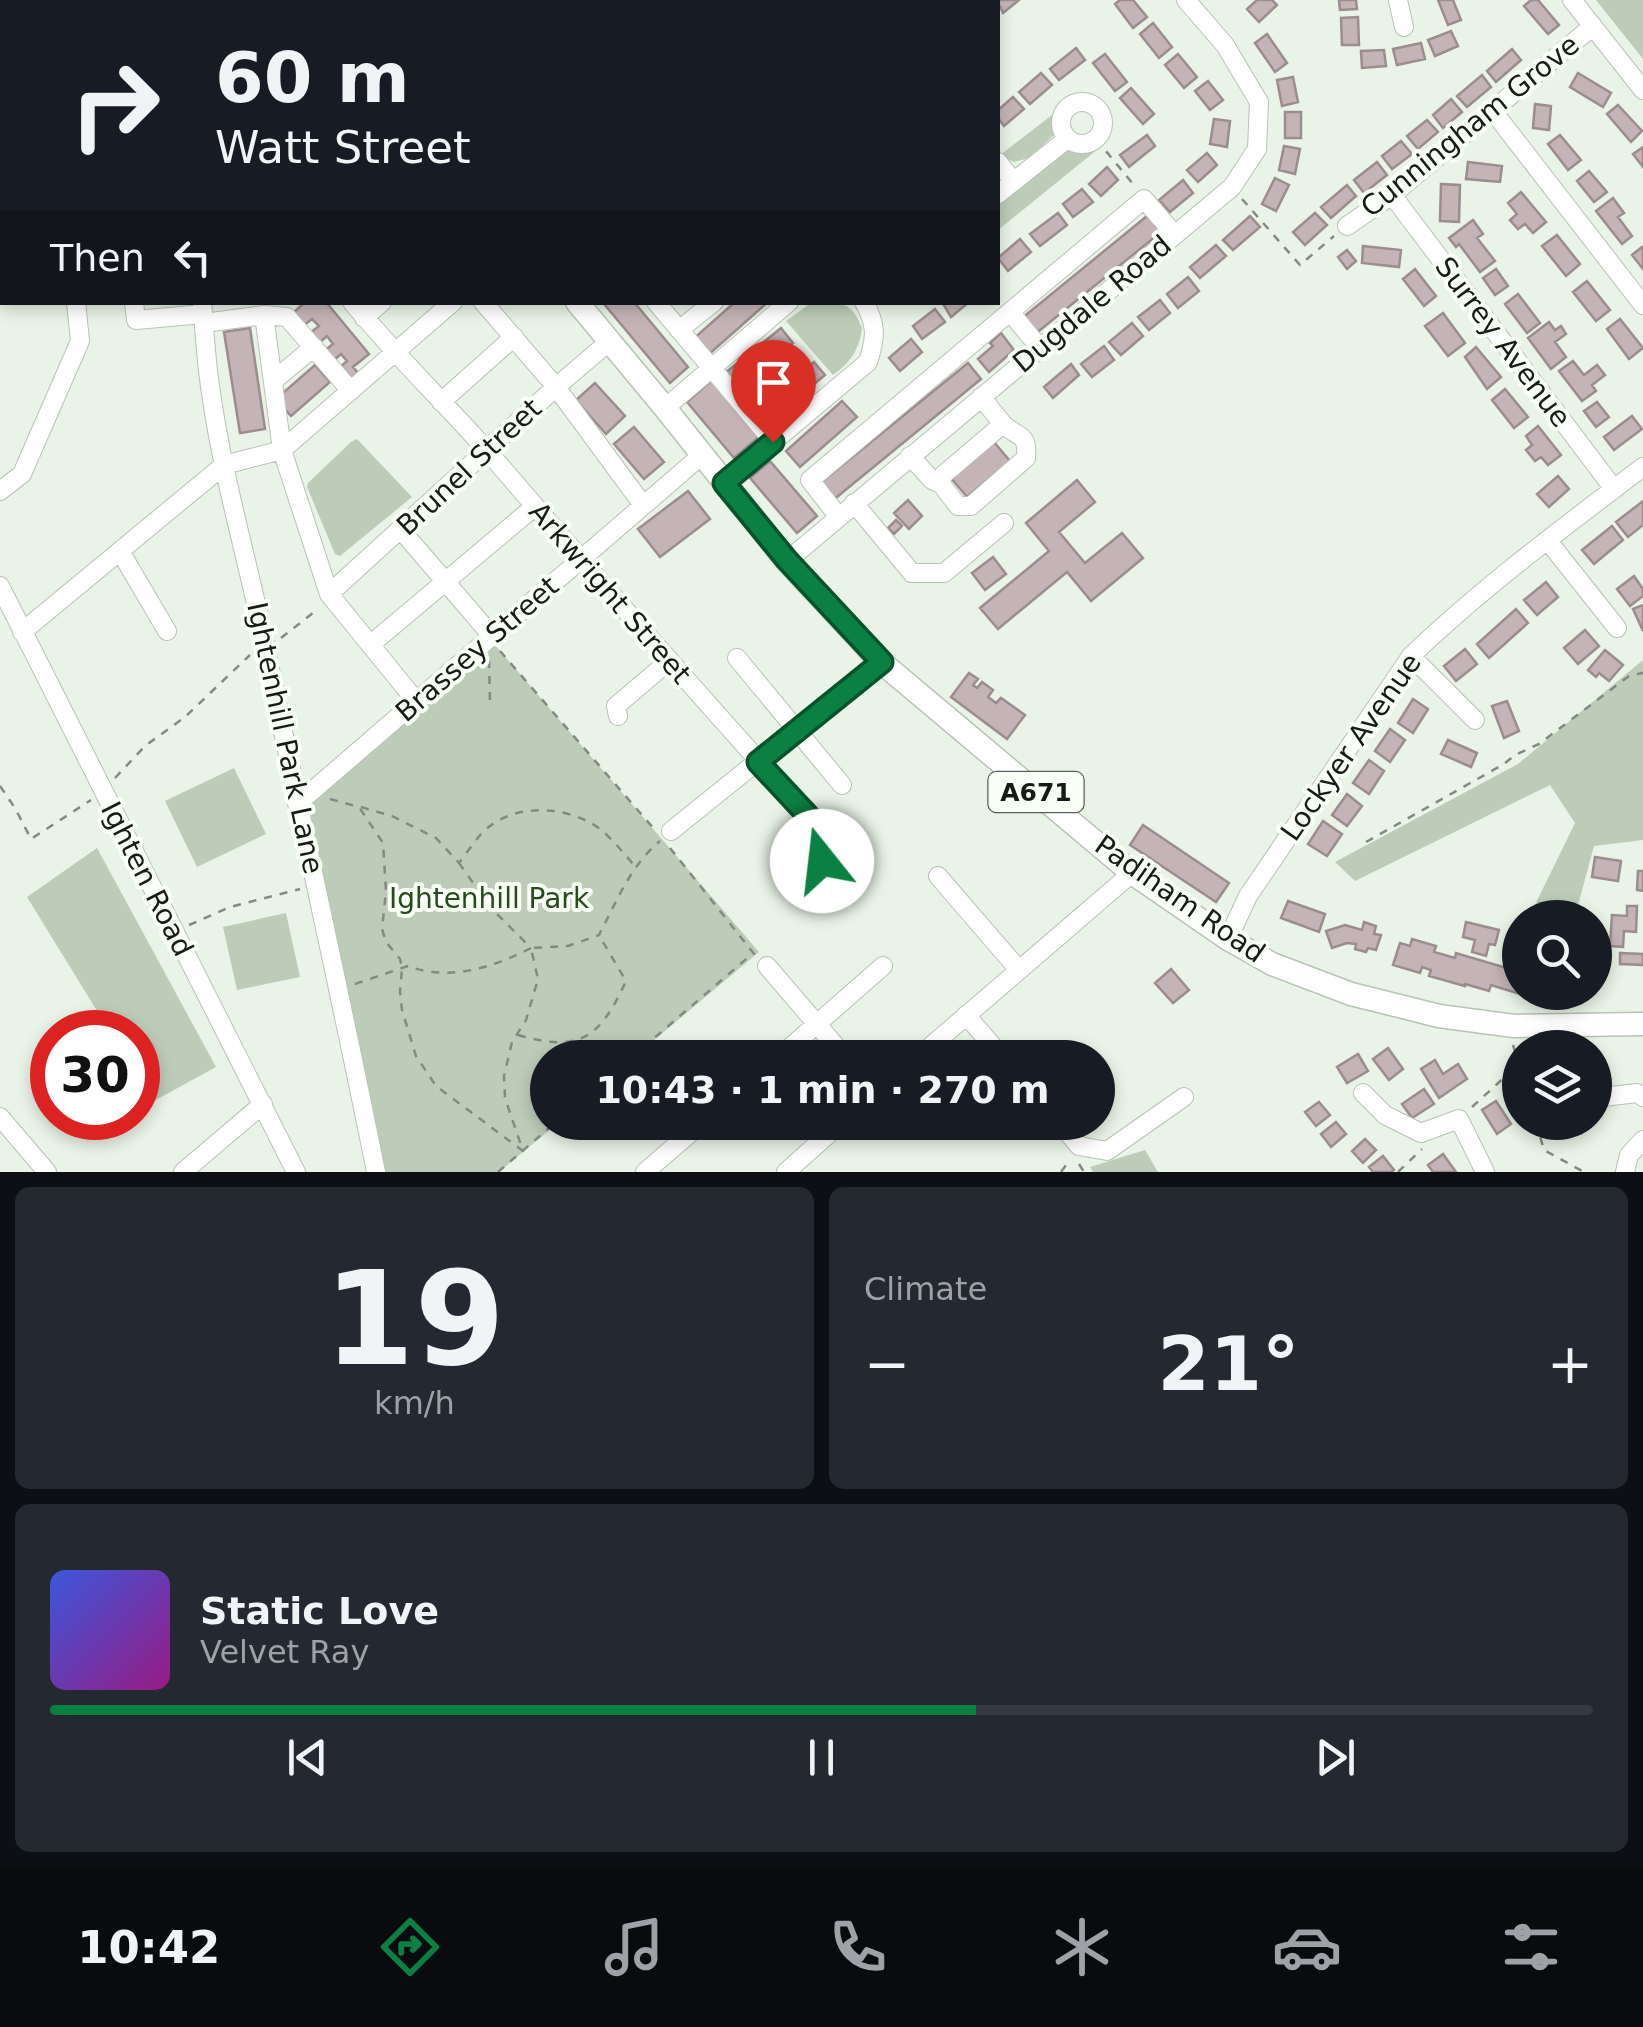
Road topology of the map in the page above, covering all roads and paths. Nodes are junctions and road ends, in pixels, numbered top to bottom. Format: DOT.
graph roads {
  1 [pos="1398,0"];
  2 [pos="1572,0"];
  3 [pos="1188,1"];
  4 [pos="1593,26"];
  5 [pos="1404,27"];
  6 [pos="1643,90"];
  7 [pos="1492,110"];
  8 [pos="1068,139"];
  9 [pos="1096,139"];
  10 [pos="1000,165"];
  11 [pos="1013,181"];
  12 [pos="1132,182"];
  13 [pos="1232,187"];
  14 [pos="1000,192"];
  15 [pos="1392,195"];
  16 [pos="1347,226"];
  17 [pos="1175,234"];
  18 [pos="76,305"];
  19 [pos="288,305"];
  20 [pos="354,305"];
  21 [pos="379,305"];
  22 [pos="450,305"];
  23 [pos="486,305"];
  24 [pos="583,305"];
  25 [pos="658,305"];
  26 [pos="710,305"];
  27 [pos="785,305"];
  28 [pos="866,305"];
  29 [pos="1643,305"];
  30 [pos="135,311"];
  31 [pos="1010,312"];
  32 [pos="203,313"];
  33 [pos="271,315"];
  34 [pos="364,318"];
  35 [pos="678,330"];
  36 [pos="514,336"];
  37 [pos="610,341"];
  38 [pos="314,346"];
  39 [pos="1040,348"];
  40 [pos="394,353"];
  41 [pos="711,368"];
  42 [pos="273,381"];
  43 [pos="556,387"];
  44 [pos="352,392"];
  45 [pos="981,397"];
  46 [pos="440,402"];
  47 [pos="665,408"];
  48 [pos="1003,424"];
  49 [pos="773,442"];
  50 [pos="282,450"];
  51 [pos="487,451"];
  52 [pos="702,455"];
  53 [pos="910,456"];
  54 [pos="224,465"];
  55 [pos="1643,466"];
  56 [pos="724,483"];
  57 [pos="941,484"];
  58 [pos="1614,489"];
  59 [pos="0,492"];
  60 [pos="854,503"];
  61 [pos="534,506"];
  62 [pos="643,506"];
  63 [pos="838,516"];
  64 [pos="1004,522"];
  65 [pos="401,530"];
  66 [pos="1548,541"];
  67 [pos="120,551"];
  68 [pos="580,560"];
  69 [pos="787,560"];
  70 [pos="444,580"];
  71 [pos="0,586"];
  72 [pos="330,596"];
  73 [pos="1617,628"];
  74 [pos="167,631"];
  75 [pos="22,632"];
  76 [pos="491,637"];
  77 [pos="274,639"];
  78 [pos="370,645"];
  79 [pos="1412,656"];
  80 [pos="737,658"];
  81 [pos="669,660"];
  82 [pos="882,662"];
  83 [pos="1643,673"];
  84 [pos="490,700"];
  85 [pos="416,701"];
  86 [pos="618,716"];
  87 [pos="1475,720"];
  88 [pos="798,730"];
  89 [pos="758,762"];
  90 [pos="842,785"];
  91 [pos="0,786"];
  92 [pos="102,790"];
  93 [pos="303,799"];
  94 [pos="360,807"];
  95 [pos="667,835"];
  96 [pos="1366,842"];
  97 [pos="459,863"];
  98 [pos="635,867"];
  99 [pos="1132,873"];
  100 [pos="938,876"];
  101 [pos="316,884"];
  102 [pos="793,884"];
  103 [pos="174,932"];
  104 [pos="599,934"];
  105 [pos="1228,939"];
  106 [pos="532,948"];
  107 [pos="766,966"];
  108 [pos="883,966"];
  109 [pos="402,968"];
  110 [pos="1019,970"];
  111 [pos="339,990"];
  112 [pos="966,1015"];
  113 [pos="817,1024"];
  114 [pos="1643,1024"];
  115 [pos="517,1035"];
  116 [pos="653,1040"];
  117 [pos="799,1040"];
  118 [pos="831,1040"];
  119 [pos="938,1040"];
  120 [pos="988,1040"];
  121 [pos="1502,1080"];
  122 [pos="1363,1094"];
  123 [pos="1612,1096"];
  124 [pos="1184,1097"];
  125 [pos="1643,1097"];
  126 [pos="263,1104"];
  127 [pos="0,1118"];
  128 [pos="1460,1119"];
  129 [pos="536,1140"];
  130 [pos="682,1140"];
  131 [pos="822,1140"];
  132 [pos="1075,1140"];
  133 [pos="1541,1140"];
  134 [pos="1643,1140"];
  135 [pos="523,1151"];
  136 [pos="47,1172"];
  137 [pos="183,1172"];
  138 [pos="296,1172"];
  139 [pos="376,1172"];
  140 [pos="498,1172"];
  141 [pos="645,1172"];
  142 [pos="786,1172"];
  143 [pos="1485,1172"];
  144 [pos="1584,1172"];
  145 [pos="1625,1172"];
  1 -- 5 [label="street"];
  2 -- 4 [label="street"];
  3 -- 13 [label="street, Dugdale Road"];
  4 -- 6 [label="street"];
  4 -- 7 [label="street, Cunningham Grove"];
  7 -- 15 [label="street, Cunningham Grove"];
  7 -- 29 [label="street"];
  8 -- 9 [label="street"];
  8 -- 9 [label="street"];
  8 -- 11 [label="street"];
  9 -- 12 [label="path"];
  10 -- 11 [label="street"];
  11 -- 14 [label="street"];
  13 -- 16 [label="path"];
  13 -- 17 [label="street, Dugdale Road"];
  15 -- 16 [label="street, Cunningham Grove"];
  15 -- 58 [label="street, Surrey Avenue"];
  17 -- 31 [label="street"];
  17 -- 39 [label="street, Dugdale Road"];
  18 -- 59 [label="street"];
  19 -- 33 [label="street"];
  20 -- 34 [label="street, Arkwright Street"];
  21 -- 34 [label="street"];
  22 -- 40 [label="street"];
  23 -- 36 [label="street"];
  24 -- 37 [label="main road, Padiham Road / A671"];
  25 -- 35 [label="street"];
  26 -- 35 [label="street"];
  27 -- 41 [label="street"];
  28 -- 49 [label="street"];
  30 -- 32 [label="street"];
  31 -- 39 [label="street"];
  31 -- 63 [label="street"];
  32 -- 33 [label="street"];
  32 -- 54 [label="street, Ightenhill Park Lane"];
  33 -- 38 [label="street"];
  33 -- 42 [label="street"];
  34 -- 40 [label="street, Arkwright Street"];
  35 -- 41 [label="street"];
  36 -- 43 [label="street"];
  36 -- 46 [label="street"];
  37 -- 43 [label="street, Brunel Street"];
  37 -- 47 [label="main road, Padiham Road / A671"];
  38 -- 42 [label="street"];
  38 -- 44 [label="street"];
  39 -- 45 [label="street, Dugdale Road"];
  40 -- 44 [label="street"];
  40 -- 46 [label="street, Arkwright Street"];
  41 -- 47 [label="street"];
  41 -- 49 [label="street"];
  42 -- 50 [label="street"];
  43 -- 51 [label="street, Brunel Street"];
  43 -- 62 [label="street"];
  44 -- 50 [label="street"];
  45 -- 48 [label="street"];
  45 -- 53 [label="street, Dugdale Road"];
  46 -- 51 [label="street, Arkwright Street"];
  47 -- 52 [label="main road, Padiham Road / A671"];
  48 -- 57 [label="street"];
  48 -- 57 [label="street"];
  49 -- 56 [label="street"];
  50 -- 54 [label="street"];
  50 -- 72 [label="street"];
  51 -- 61 [label="street, Arkwright Street"];
  51 -- 65 [label="street, Brunel Street"];
  52 -- 56 [label="main road, Padiham Road / A671"];
  52 -- 62 [label="street, Brassey Street"];
  53 -- 57 [label="street"];
  53 -- 60 [label="street, Dugdale Road"];
  54 -- 67 [label="street"];
  54 -- 77 [label="street, Ightenhill Park Lane"];
  55 -- 58 [label="street, Lockyer Avenue"];
  56 -- 69 [label="main road, Padiham Road / A671"];
  58 -- 66 [label="street, Lockyer Avenue"];
  60 -- 63 [label="street, Dugdale Road"];
  60 -- 64 [label="street"];
  61 -- 68 [label="street, Arkwright Street"];
  61 -- 70 [label="street"];
  62 -- 68 [label="street, Brassey Street"];
  63 -- 69 [label="street, Dugdale Road"];
  65 -- 70 [label="street"];
  65 -- 72 [label="street, Brunel Street"];
  66 -- 73 [label="street"];
  66 -- 79 [label="street, Lockyer Avenue"];
  67 -- 74 [label="street"];
  67 -- 75 [label="street"];
  68 -- 76 [label="street, Brassey Street"];
  68 -- 81 [label="street, Arkwright Street"];
  69 -- 82 [label="main road, Padiham Road / A671"];
  70 -- 76 [label="street"];
  70 -- 78 [label="street"];
  71 -- 75 [label="street, Ighten Road"];
  72 -- 77 [label="path"];
  72 -- 78 [label="street"];
  75 -- 92 [label="street, Ighten Road"];
  76 -- 84 [label="path"];
  76 -- 85 [label="street, Brassey Street"];
  76 -- 95 [label="path"];
  77 -- 92 [label="path"];
  77 -- 93 [label="street, Ightenhill Park Lane"];
  78 -- 85 [label="street"];
  79 -- 87 [label="street"];
  79 -- 105 [label="street, Lockyer Avenue"];
  80 -- 88 [label="street"];
  81 -- 86 [label="street"];
  81 -- 89 [label="street, Arkwright Street"];
  82 -- 88 [label="street"];
  82 -- 99 [label="main road, Padiham Road / A671"];
  83 -- 96 [label="path"];
  85 -- 93 [label="street, Brassey Street"];
  88 -- 89 [label="street"];
  88 -- 90 [label="street"];
  89 -- 95 [label="street"];
  89 -- 102 [label="street, Arkwright Street"];
  91 -- 92 [label="path"];
  92 -- 103 [label="street, Ighten Road"];
  93 -- 94 [label="path"];
  93 -- 101 [label="street, Ightenhill Park Lane"];
  94 -- 97 [label="path"];
  94 -- 109 [label="path"];
  95 -- 98 [label="path"];
  95 -- 116 [label="path"];
  97 -- 98 [label="path"];
  97 -- 106 [label="path"];
  98 -- 104 [label="path"];
  99 -- 105 [label="main road, Padiham Road / A671"];
  99 -- 110 [label="street"];
  100 -- 110 [label="street"];
  101 -- 103 [label="path"];
  101 -- 111 [label="street, Ightenhill Park Lane"];
  103 -- 126 [label="street, Ighten Road"];
  104 -- 106 [label="path"];
  104 -- 115 [label="path"];
  105 -- 114 [label="main road, Padiham Road / A671"];
  106 -- 109 [label="path"];
  106 -- 115 [label="path"];
  107 -- 113 [label="street"];
  108 -- 113 [label="street"];
  109 -- 111 [label="path"];
  109 -- 135 [label="path"];
  110 -- 112 [label="street"];
  111 -- 139 [label="street, Ightenhill Park Lane"];
  112 -- 119 [label="street"];
  112 -- 120 [label="street"];
  113 -- 117 [label="street"];
  113 -- 118 [label="street"];
  115 -- 135 [label="path"];
  121 -- 128 [label="path"];
  122 -- 128 [label="street"];
  123 -- 125 [label="street"];
  124 -- 132 [label="street"];
  126 -- 137 [label="street"];
  126 -- 138 [label="street, Ighten Road"];
  127 -- 136 [label="street"];
  128 -- 143 [label="street"];
  129 -- 135 [label="path"];
  130 -- 141 [label="street"];
  131 -- 142 [label="street"];
  133 -- 144 [label="path"];
  134 -- 145 [label="street"];
  135 -- 140 [label="path"];
}
